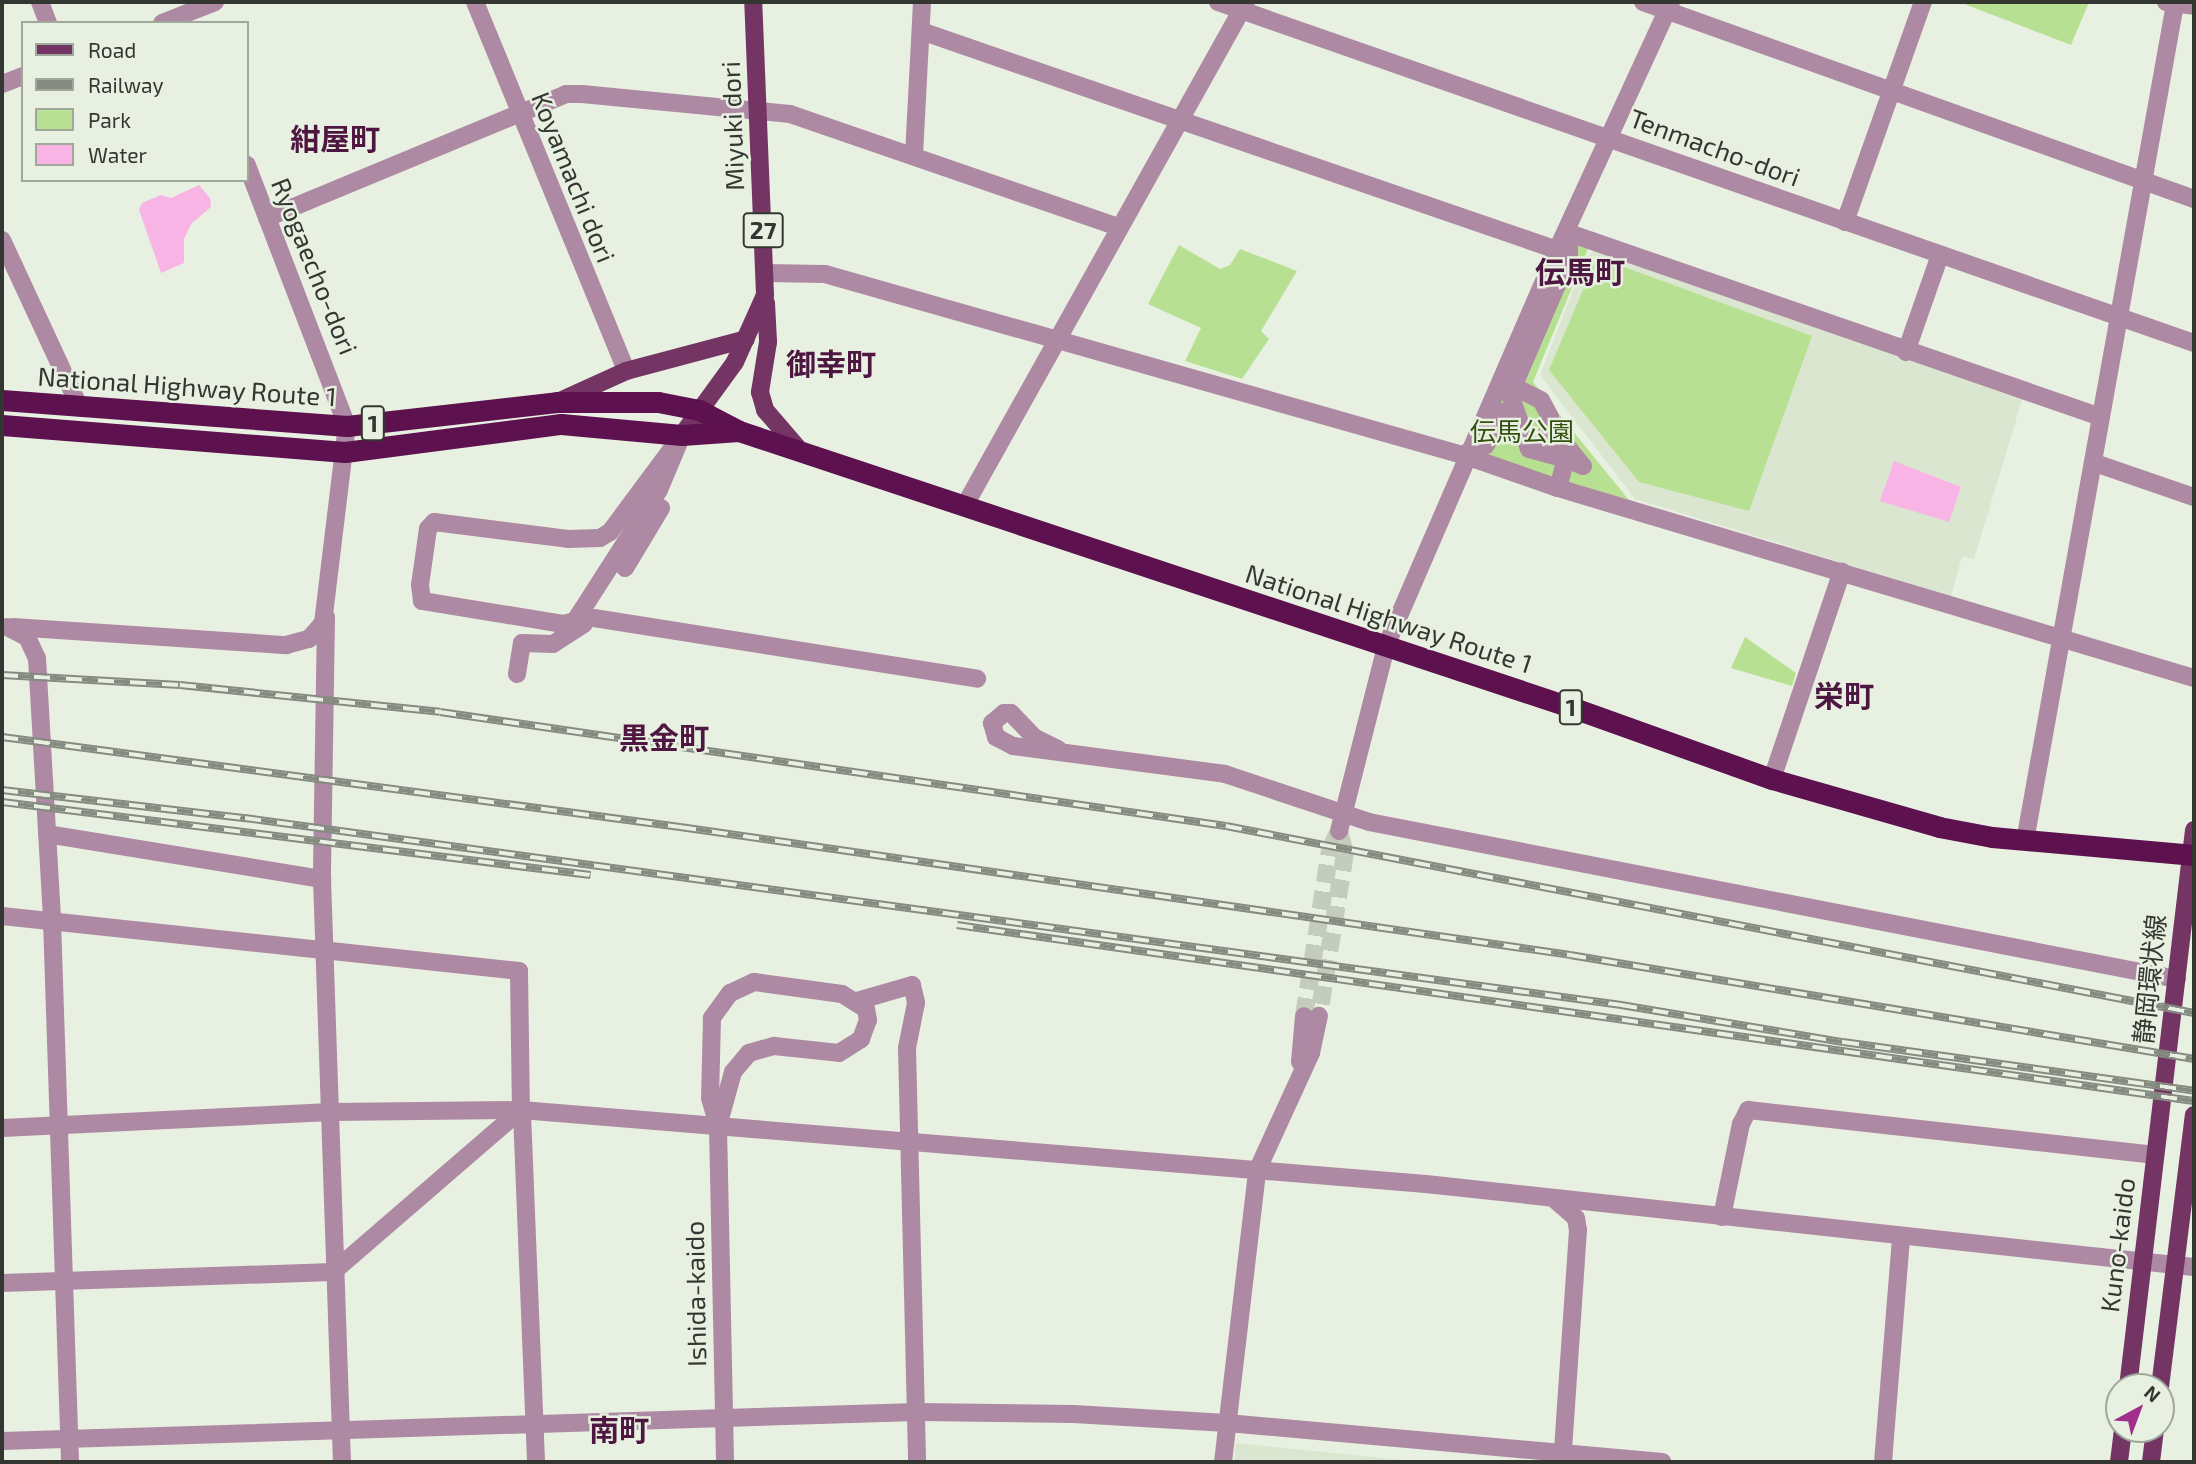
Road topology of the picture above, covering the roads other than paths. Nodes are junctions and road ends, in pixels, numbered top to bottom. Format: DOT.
graph roads {
  1 [pos="40,2"];
  2 [pos="215,2"];
  3 [pos="475,2"];
  4 [pos="753,2"];
  5 [pos="922,2"];
  6 [pos="1218,2"];
  7 [pos="1643,2"];
  8 [pos="1923,2"];
  9 [pos="2170,3"];
  10 [pos="1244,6"];
  11 [pos="1669,6"];
  12 [pos="2194,6"];
  13 [pos="188,12"];
  14 [pos="47,21"];
  15 [pos="167,21"];
  16 [pos="921,31"];
  17 [pos="21,77"];
  18 [pos="2,84"];
  19 [pos="1892,91"];
  20 [pos="757,109"];
  21 [pos="519,114"];
  22 [pos="1178,122"];
  23 [pos="1611,136"];
  24 [pos="914,155"];
  25 [pos="248,168"];
  26 [pos="2146,181"];
  27 [pos="2194,199"];
  28 [pos="267,218"];
  29 [pos="1845,222"];
  30 [pos="1119,226"];
  31 [pos="1567,232"];
  32 [pos="2,240"];
  33 [pos="1557,250"];
  34 [pos="1940,255"];
  35 [pos="765,273"];
  36 [pos="765,295"];
  37 [pos="2120,318"];
  38 [pos="746,339"];
  39 [pos="1055,340"];
  40 [pos="2194,343"];
  41 [pos="1906,352"];
  42 [pos="626,371"];
  43 [pos="1513,386"];
  44 [pos="2,400"];
  45 [pos="557,402"];
  46 [pos="80,408"];
  47 [pos="699,410"];
  48 [pos="1516,416"];
  49 [pos="2101,417"];
  50 [pos="2,425"];
  51 [pos="347,426"];
  52 [pos="739,431"];
  53 [pos="682,435"];
  54 [pos="797,447"];
  55 [pos="345,452"];
  56 [pos="1467,454"];
  57 [pos="1566,459"];
  58 [pos="2095,463"];
  59 [pos="667,473"];
  60 [pos="1558,488"];
  61 [pos="2194,497"];
  62 [pos="964,507"];
  63 [pos="1842,571"];
  64 [pos="326,617"];
  65 [pos="594,618"];
  66 [pos="4,627"];
  67 [pos="67,631"];
  68 [pos="2060,637"];
  69 [pos="1386,646"];
  70 [pos="37,657"];
  71 [pos="517,674"];
  72 [pos="2194,678"];
  73 [pos="977,679"];
  74 [pos="1058,749"];
  75 [pos="1772,779"];
  76 [pos="1342,810"];
  77 [pos="2194,830"];
  78 [pos="1339,831"];
  79 [pos="47,834"];
  80 [pos="2025,841"];
  81 [pos="2191,855"];
  82 [pos="322,879"];
  83 [pos="2,916"];
  84 [pos="52,921"];
  85 [pos="324,948"];
  86 [pos="2177,979"];
  87 [pos="857,1001"];
  88 [pos="1311,1016"];
  89 [pos="2160,1109"];
  90 [pos="330,1112"];
  91 [pos="522,1112"];
  92 [pos="2194,1115"];
  93 [pos="56,1126"];
  94 [pos="718,1126"];
  95 [pos="2,1128"];
  96 [pos="2193,1135"];
  97 [pos="911,1143"];
  98 [pos="2154,1155"];
  99 [pos="1257,1171"];
  100 [pos="1553,1198"];
  101 [pos="1722,1217"];
  102 [pos="1901,1236"];
  103 [pos="2142,1262"];
  104 [pos="2175,1266"];
  105 [pos="2194,1267"];
  106 [pos="333,1272"];
  107 [pos="64,1281"];
  108 [pos="2,1283"];
  109 [pos="2130,1373"];
  110 [pos="2162,1373"];
  111 [pos="916,1412"];
  112 [pos="723,1418"];
  113 [pos="534,1422"];
  114 [pos="1227,1423"];
  115 [pos="340,1428"];
  116 [pos="70,1439"];
  117 [pos="2,1441"];
  118 [pos="2121,1443"];
  119 [pos="2153,1443"];
  120 [pos="1562,1457"];
  121 [pos="70,1462"];
  122 [pos="342,1462"];
  123 [pos="536,1462"];
  124 [pos="725,1462"];
  125 [pos="917,1462"];
  126 [pos="1223,1462"];
  127 [pos="1662,1462"];
  128 [pos="1882,1462"];
  129 [pos="2119,1462"];
  130 [pos="2151,1462"];
  1 -- 14 [label="street"];
  2 -- 13 [label="street"];
  3 -- 21 [label="street, Koyamachi dori"];
  4 -- 20 [label="main road, Miyuki dori / 27"];
  5 -- 16 [label="street"];
  6 -- 10 [label="street, Tenmacho-dori"];
  7 -- 11 [label="street"];
  8 -- 19 [label="street"];
  9 -- 12 [label="street"];
  9 -- 26 [label="street"];
  10 -- 22 [label="street"];
  10 -- 23 [label="street, Tenmacho-dori"];
  11 -- 19 [label="street"];
  11 -- 23 [label="street"];
  13 -- 15 [label="street"];
  16 -- 22 [label="street"];
  16 -- 24 [label="street"];
  17 -- 18 [label="street"];
  19 -- 26 [label="street"];
  19 -- 29 [label="street"];
  20 -- 21 [label="street"];
  20 -- 24 [label="street"];
  20 -- 35 [label="main road, Miyuki dori / 27"];
  21 -- 28 [label="street"];
  21 -- 42 [label="street, Koyamachi dori"];
  22 -- 30 [label="street"];
  22 -- 33 [label="street"];
  23 -- 29 [label="street, Tenmacho-dori"];
  23 -- 31 [label="street"];
  24 -- 30 [label="street"];
  25 -- 28 [label="street, Ryogaecho-dori"];
  26 -- 27 [label="street"];
  26 -- 37 [label="street"];
  28 -- 51 [label="street, Ryogaecho-dori"];
  29 -- 34 [label="street, Tenmacho-dori"];
  30 -- 39 [label="street"];
  31 -- 33 [label="street"];
  31 -- 41 [label="street"];
  31 -- 43 [label="street"];
  32 -- 46 [label="street"];
  33 -- 56 [label="street"];
  34 -- 37 [label="street, Tenmacho-dori"];
  34 -- 41 [label="street"];
  35 -- 36 [label="main road, Miyuki dori / 27"];
  35 -- 39 [label="street"];
  36 -- 38 [label="main road, Miyuki dori / 27"];
  36 -- 54 [label="main road, 27"];
  37 -- 40 [label="street, Tenmacho-dori"];
  37 -- 49 [label="street"];
  38 -- 42 [label="main road"];
  38 -- 47 [label="main road, Miyuki dori / 27"];
  39 -- 56 [label="street"];
  39 -- 62 [label="street"];
  41 -- 49 [label="street"];
  42 -- 45 [label="main road"];
  43 -- 48 [label="street"];
  43 -- 57 [label="street"];
  44 -- 46 [label="highway, National Highway Route 1 / 1"];
  45 -- 47 [label="highway, National Highway Route 1 / 1"];
  45 -- 51 [label="highway, National Highway Route 1 / 1"];
  46 -- 51 [label="highway, National Highway Route 1 / 1"];
  47 -- 52 [label="highway, National Highway Route 1 / 1"];
  47 -- 53 [label="main road, Miyuki dori / 27"];
  48 -- 56 [label="street"];
  48 -- 57 [label="street"];
  49 -- 58 [label="street"];
  50 -- 55 [label="highway, National Highway Route 1 / 1"];
  51 -- 55 [label="street"];
  52 -- 53 [label="highway, National Highway Route 1 / 1"];
  52 -- 54 [label="highway, National Highway Route 1 / 1"];
  53 -- 55 [label="highway, National Highway Route 1 / 1"];
  53 -- 59 [label="street"];
  54 -- 62 [label="highway, National Highway Route 1 / 1"];
  55 -- 64 [label="street"];
  56 -- 60 [label="street"];
  56 -- 69 [label="street"];
  57 -- 60 [label="street"];
  58 -- 61 [label="street"];
  58 -- 68 [label="street"];
  59 -- 59 [label="street"];
  59 -- 65 [label="street"];
  60 -- 63 [label="street"];
  62 -- 69 [label="highway, National Highway Route 1 / 1"];
  63 -- 68 [label="street"];
  63 -- 75 [label="street"];
  64 -- 67 [label="street"];
  64 -- 82 [label="street"];
  65 -- 71 [label="street"];
  65 -- 73 [label="street"];
  66 -- 67 [label="street"];
  66 -- 70 [label="street"];
  67 -- 70 [label="street"];
  68 -- 72 [label="street"];
  68 -- 80 [label="street"];
  69 -- 75 [label="highway, National Highway Route 1 / 1"];
  69 -- 76 [label="street"];
  70 -- 79 [label="street"];
  74 -- 76 [label="street"];
  75 -- 80 [label="highway, National Highway Route 1 / 1"];
  76 -- 78 [label="street"];
  76 -- 86 [label="street"];
  77 -- 81 [label="main road, 静岡環状線"];
  79 -- 82 [label="street"];
  79 -- 84 [label="street"];
  80 -- 81 [label="highway, National Highway Route 1 / 1"];
  81 -- 86 [label="main road, 静岡環状線"];
  82 -- 85 [label="street"];
  83 -- 84 [label="street"];
  84 -- 85 [label="street"];
  84 -- 93 [label="street"];
  85 -- 90 [label="street"];
  85 -- 91 [label="street"];
  86 -- 89 [label="main road, 静岡環状線"];
  87 -- 94 [label="street"];
  87 -- 94 [label="street"];
  87 -- 97 [label="street"];
  88 -- 99 [label="street"];
  89 -- 98 [label="main road, Kuno-kaido"];
  90 -- 91 [label="street"];
  90 -- 93 [label="street"];
  90 -- 106 [label="street"];
  91 -- 94 [label="street"];
  91 -- 106 [label="street"];
  91 -- 113 [label="street"];
  92 -- 96 [label="main road"];
  93 -- 95 [label="street"];
  93 -- 107 [label="street"];
  94 -- 97 [label="street"];
  94 -- 112 [label="street, Ishida-kaido"];
  96 -- 104 [label="main road"];
  97 -- 99 [label="street"];
  97 -- 111 [label="street"];
  98 -- 101 [label="street"];
  98 -- 103 [label="main road, Kuno-kaido"];
  99 -- 100 [label="street"];
  99 -- 114 [label="street"];
  100 -- 101 [label="street"];
  100 -- 120 [label="street"];
  101 -- 102 [label="street"];
  102 -- 103 [label="street"];
  102 -- 128 [label="street"];
  103 -- 104 [label="street"];
  103 -- 109 [label="main road, Kuno-kaido"];
  104 -- 105 [label="street"];
  104 -- 110 [label="main road"];
  106 -- 107 [label="street"];
  106 -- 115 [label="street"];
  107 -- 108 [label="street"];
  107 -- 116 [label="street"];
  111 -- 112 [label="street"];
  111 -- 114 [label="street"];
  111 -- 125 [label="street"];
  112 -- 113 [label="street"];
  112 -- 124 [label="street, Ishida-kaido"];
  113 -- 115 [label="street"];
  113 -- 123 [label="street"];
  114 -- 120 [label="street"];
  114 -- 126 [label="street"];
  115 -- 116 [label="street"];
  115 -- 122 [label="street"];
  116 -- 117 [label="street"];
  116 -- 121 [label="street"];
  118 -- 129 [label="main road"];
  119 -- 130 [label="main road"];
  120 -- 127 [label="street"];
}
